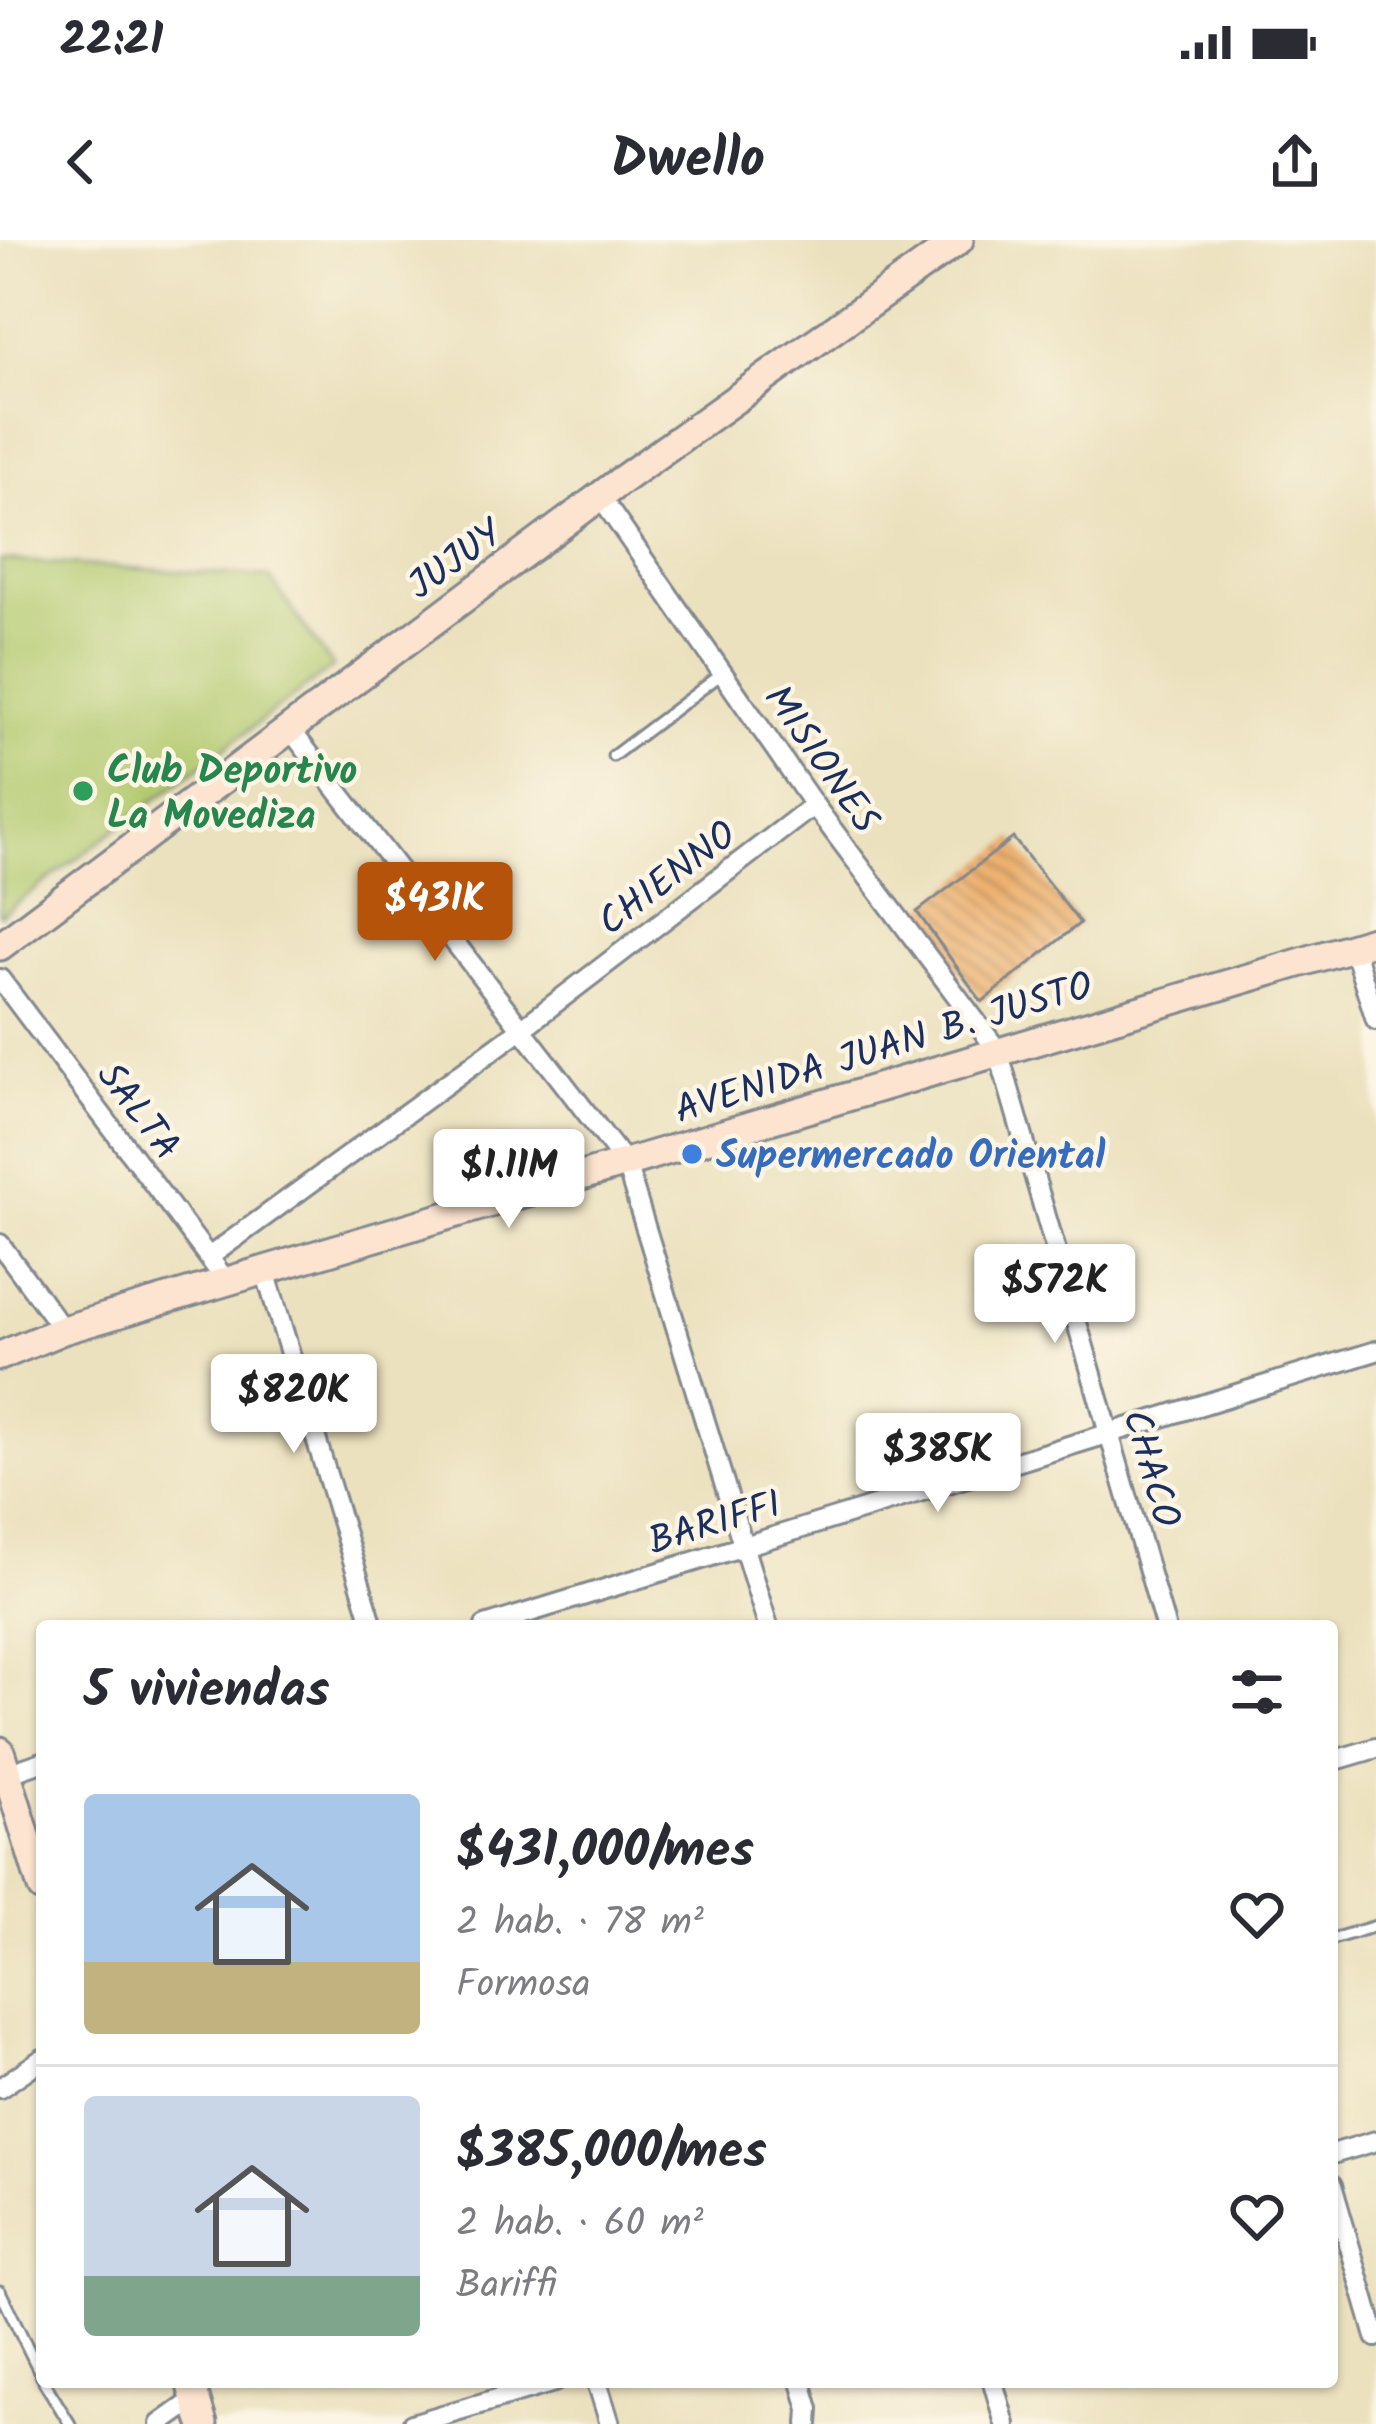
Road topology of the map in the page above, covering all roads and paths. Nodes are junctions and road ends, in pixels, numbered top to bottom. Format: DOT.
graph roads {
  1 [pos="958,240"];
  2 [pos="601,498"];
  3 [pos="723,673"];
  4 [pos="290,728"];
  5 [pos="613,756"];
  6 [pos="814,806"];
  7 [pos="1365,943"];
  8 [pos="0,946"];
  9 [pos="0,979"];
  10 [pos="1376,1020"];
  11 [pos="520,1030"];
  12 [pos="998,1051"];
  13 [pos="626,1164"];
  14 [pos="0,1244"];
  15 [pos="209,1257"];
  16 [pos="265,1271"];
  17 [pos="227,1282"];
  18 [pos="62,1330"];
  19 [pos="1376,1352"];
  20 [pos="0,1356"];
  21 [pos="1109,1434"];
  22 [pos="745,1546"];
  23 [pos="372,1620"];
  24 [pos="504,1620"];
  25 [pos="767,1620"];
  26 [pos="1163,1620"];
  27 [pos="1376,1748"];
  28 [pos="1338,1759"];
  29 [pos="36,1763"];
  30 [pos="2,1767"];
  31 [pos="36,1870"];
  32 [pos="1376,1926"];
  33 [pos="1338,1937"];
  34 [pos="36,2063"];
  35 [pos="0,2088"];
  36 [pos="1376,2140"];
  37 [pos="1338,2152"];
  38 [pos="1338,2206"];
  39 [pos="0,2290"];
  40 [pos="1376,2337"];
  41 [pos="36,2365"];
  42 [pos="48,2388"];
  43 [pos="534,2388"];
  44 [pos="599,2388"];
  45 [pos="803,2388"];
  46 [pos="995,2388"];
  47 [pos="196,2402"];
  48 [pos="70,2424"];
  49 [pos="160,2424"];
  50 [pos="412,2424"];
  51 [pos="610,2424"];
  52 [pos="808,2424"];
  53 [pos="1005,2424"];
  1 -- 2 [label="main road, JUJUY"];
  2 -- 3 [label="street, MISIONES"];
  2 -- 4 [label="main road, JUJUY"];
  3 -- 5 [label="lane"];
  3 -- 6 [label="street, MISIONES"];
  4 -- 8 [label="main road, JUJUY"];
  4 -- 11 [label="street"];
  6 -- 11 [label="street, CHIENNO"];
  6 -- 12 [label="street, MISIONES"];
  7 -- 10 [label="street"];
  7 -- 12 [label="main road, AVENIDA JUAN B. JUSTO"];
  9 -- 15 [label="street, SALTA"];
  11 -- 13 [label="street"];
  11 -- 15 [label="street, CHIENNO"];
  12 -- 13 [label="main road, AVENIDA JUAN B. JUSTO"];
  12 -- 21 [label="street, CHACO"];
  13 -- 16 [label="main road, AVENIDA JUAN B. JUSTO"];
  13 -- 22 [label="street"];
  14 -- 18 [label="street"];
  15 -- 17 [label="street, SALTA"];
  16 -- 17 [label="main road, AVENIDA JUAN B. JUSTO"];
  16 -- 23 [label="street"];
  17 -- 18 [label="main road, AVENIDA JUAN B. JUSTO"];
  18 -- 20 [label="main road, AVENIDA JUAN B. JUSTO"];
  19 -- 21 [label="street, BARIFFI"];
  21 -- 22 [label="street, BARIFFI"];
  21 -- 26 [label="street, CHACO"];
  22 -- 24 [label="street, BARIFFI"];
  22 -- 25 [label="street"];
  27 -- 28 [label="street"];
  29 -- 30 [label="street"];
  30 -- 31 [label="main road"];
  32 -- 33 [label="lane"];
  34 -- 35 [label="street"];
  36 -- 37 [label="street"];
  38 -- 40 [label="street"];
  39 -- 41 [label="lane"];
  42 -- 48 [label="lane"];
  43 -- 50 [label="street"];
  44 -- 51 [label="street"];
  45 -- 52 [label="street"];
  46 -- 53 [label="street"];
  47 -- 49 [label="street"];
}
